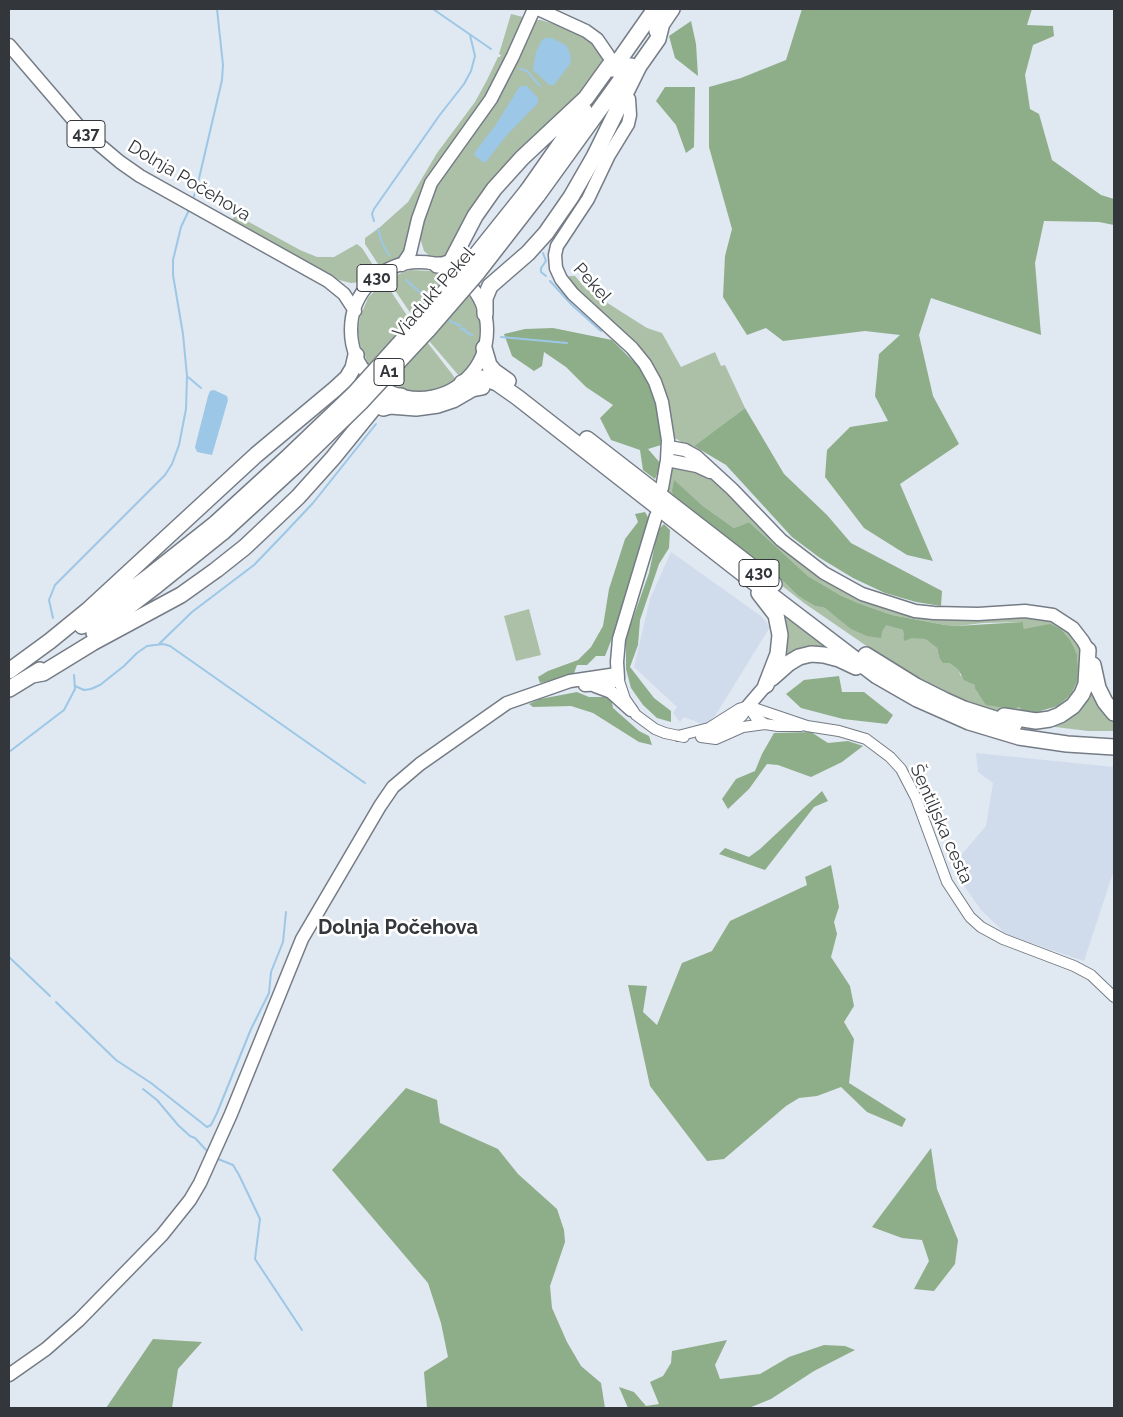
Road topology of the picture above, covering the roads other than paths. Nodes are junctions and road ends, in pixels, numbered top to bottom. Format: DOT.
graph roads {
  1 [pos="534,9"];
  2 [pos="538,9"];
  3 [pos="655,9"];
  4 [pos="672,9"];
  5 [pos="662,23"];
  6 [pos="9,45"];
  7 [pos="613,57"];
  8 [pos="629,99"];
  9 [pos="533,193"];
  10 [pos="416,230"];
  11 [pos="433,264"];
  12 [pos="402,265"];
  13 [pos="328,281"];
  14 [pos="368,287"];
  15 [pos="354,311"];
  16 [pos="485,314"];
  17 [pos="484,348"];
  18 [pos="356,355"];
  19 [pos="462,383"];
  20 [pos="401,396"];
  21 [pos="540,415"];
  22 [pos="359,428"];
  23 [pos="668,454"];
  24 [pos="662,488"];
  25 [pos="656,516"];
  26 [pos="219,528"];
  27 [pos="742,573"];
  28 [pos="1088,650"];
  29 [pos="9,672"];
  30 [pos="32,675"];
  31 [pos="617,676"];
  32 [pos="878,676"];
  33 [pos="590,685"];
  34 [pos="766,685"];
  35 [pos="548,688"];
  36 [pos="9,689"];
  37 [pos="748,706"];
  38 [pos="964,709"];
  39 [pos="631,710"];
  40 [pos="1114,713"];
  41 [pos="765,724"];
  42 [pos="806,726"];
  43 [pos="678,736"];
  44 [pos="701,737"];
  45 [pos="1114,737"];
  46 [pos="1114,747"];
  47 [pos="1114,997"];
  48 [pos="9,1375"];
  1 -- 10 [label="main road"];
  2 -- 7 [label="main road"];
  3 -- 7 [label="highway, A1"];
  4 -- 5 [label="highway, A1"];
  5 -- 9 [label="highway, A1"];
  5 -- 16 [label="highway"];
  6 -- 13 [label="main road, Dolnja Počehova / 437"];
  7 -- 9 [label="highway, A1"];
  7 -- 11 [label="highway"];
  8 -- 23 [label="main road, Pekel"];
  9 -- 26 [label="highway, Viadukt Pekel / A1, bridge"];
  10 -- 11 [label="main road"];
  10 -- 12 [label="main road"];
  11 -- 12 [label="main road, 430"];
  11 -- 16 [label="main road, 430"];
  12 -- 14 [label="main road, 430"];
  13 -- 14 [label="main road, Dolnja Počehova"];
  13 -- 15 [label="main road, Dolnja Počehova / 437"];
  14 -- 15 [label="main road, 430"];
  15 -- 18 [label="main road, 430"];
  16 -- 17 [label="main road, 430"];
  17 -- 19 [label="main road, 430"];
  17 -- 38 [label="highway, 430"];
  18 -- 20 [label="main road, 430"];
  18 -- 29 [label="highway"];
  19 -- 20 [label="main road, 430"];
  19 -- 21 [label="highway, 430"];
  20 -- 22 [label="highway"];
  21 -- 22 [label="highway"];
  21 -- 27 [label="highway, 430"];
  22 -- 30 [label="highway"];
  23 -- 24 [label="main road, Pekel"];
  23 -- 28 [label="main road"];
  25 -- 31 [label="main road"];
  26 -- 29 [label="highway, A1"];
  26 -- 30 [label="highway, A1"];
  27 -- 32 [label="highway, 430"];
  27 -- 34 [label="highway"];
  28 -- 38 [label="highway"];
  28 -- 40 [label="highway"];
  30 -- 36 [label="highway, A1"];
  31 -- 33 [label="main road"];
  31 -- 35 [label="main road"];
  31 -- 39 [label="street"];
  32 -- 34 [label="highway"];
  32 -- 46 [label="highway, 430"];
  33 -- 35 [label="main road"];
  33 -- 39 [label="main road"];
  34 -- 37 [label="main road"];
  35 -- 48 [label="main road"];
  37 -- 41 [label="street"];
  37 -- 42 [label="street, Šentiljska cesta"];
  37 -- 43 [label="street"];
  37 -- 44 [label="street"];
  38 -- 45 [label="highway, 430"];
  39 -- 43 [label="street"];
  41 -- 42 [label="street, Šentiljska cesta"];
  41 -- 44 [label="street, Šentiljska cesta"];
  42 -- 47 [label="street, Šentiljska cesta"];
  43 -- 44 [label="street"];
}
